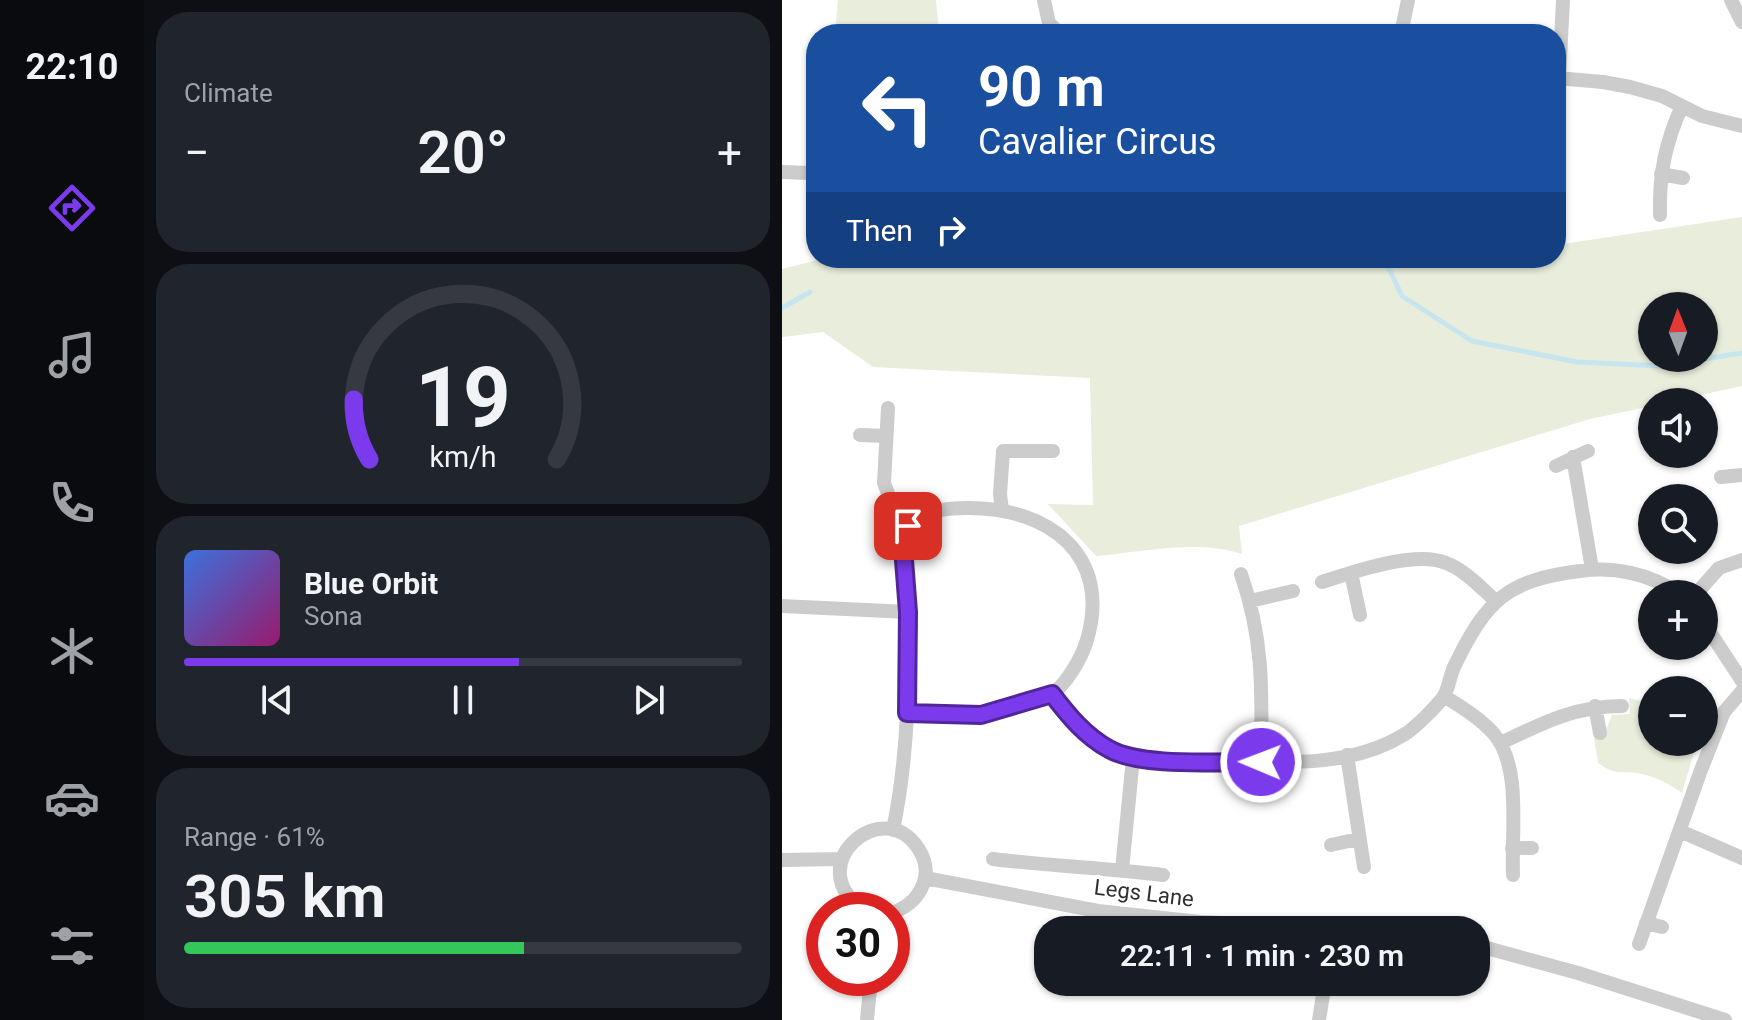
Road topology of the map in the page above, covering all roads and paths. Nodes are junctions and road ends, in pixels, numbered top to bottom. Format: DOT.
graph roads {
  1 [pos="1044,0"];
  2 [pos="1408,0"];
  3 [pos="1563,0"];
  4 [pos="1731,0"];
  5 [pos="1742,22"];
  6 [pos="1050,24"];
  7 [pos="1403,24"];
  8 [pos="1561,24"];
  9 [pos="1566,80"];
  10 [pos="1682,106"];
  11 [pos="1742,126"];
  12 [pos="782,172"];
  13 [pos="806,173"];
  14 [pos="1661,174"];
  15 [pos="1683,178"];
  16 [pos="1660,215"];
  17 [pos="888,408"];
  18 [pos="860,435"];
  19 [pos="886,436"];
  20 [pos="1053,451"];
  21 [pos="1588,451"];
  22 [pos="1573,457"];
  23 [pos="1556,466"];
  24 [pos="1742,475"];
  25 [pos="1721,477"];
  26 [pos="1002,510"];
  27 [pos="914,521"];
  28 [pos="1742,560"];
  29 [pos="1592,569"];
  30 [pos="1351,573"];
  31 [pos="1241,574"];
  32 [pos="1652,580"];
  33 [pos="1708,580"];
  34 [pos="1322,582"];
  35 [pos="1293,591"];
  36 [pos="1250,601"];
  37 [pos="1496,601"];
  38 [pos="782,606"];
  39 [pos="908,612"];
  40 [pos="1360,615"];
  41 [pos="1718,644"];
  42 [pos="1742,681"];
  43 [pos="1742,691"];
  44 [pos="1052,694"];
  45 [pos="1444,696"];
  46 [pos="1595,706"];
  47 [pos="1622,706"];
  48 [pos="907,713"];
  49 [pos="1600,733"];
  50 [pos="1501,743"];
  51 [pos="1347,755"];
  52 [pos="1133,758"];
  53 [pos="1261,762"];
  54 [pos="893,830"];
  55 [pos="1680,831"];
  56 [pos="1358,839"];
  57 [pos="1331,845"];
  58 [pos="1512,848"];
  59 [pos="1532,848"];
  60 [pos="1742,858"];
  61 [pos="842,859"];
  62 [pos="993,859"];
  63 [pos="782,860"];
  64 [pos="1364,867"];
  65 [pos="1122,870"];
  66 [pos="1163,875"];
  67 [pos="1513,875"];
  68 [pos="925,878"];
  69 [pos="845,892"];
  70 [pos="910,905"];
  71 [pos="1144,916"];
  72 [pos="1646,923"];
  73 [pos="1662,927"];
  74 [pos="1639,944"];
  75 [pos="1490,949"];
  76 [pos="869,996"];
  77 [pos="1323,996"];
  78 [pos="867,1020"];
  79 [pos="1319,1020"];
  80 [pos="1725,1020"];
  1 -- 6 [label="street"];
  2 -- 7 [label="street"];
  3 -- 8 [label="street"];
  4 -- 5 [label="street"];
  9 -- 10 [label="street"];
  10 -- 11 [label="street"];
  10 -- 14 [label="street"];
  12 -- 13 [label="street"];
  14 -- 15 [label="street"];
  14 -- 16 [label="street"];
  17 -- 19 [label="street"];
  18 -- 19 [label="street"];
  19 -- 27 [label="street"];
  20 -- 26 [label="street"];
  21 -- 22 [label="street"];
  22 -- 23 [label="street"];
  22 -- 29 [label="street"];
  24 -- 25 [label="street"];
  26 -- 27 [label="street"];
  26 -- 44 [label="street"];
  27 -- 39 [label="street"];
  28 -- 33 [label="street"];
  29 -- 32 [label="street"];
  29 -- 37 [label="street"];
  30 -- 34 [label="street"];
  30 -- 37 [label="street"];
  30 -- 40 [label="street"];
  31 -- 36 [label="street"];
  35 -- 36 [label="street"];
  36 -- 53 [label="street"];
  37 -- 45 [label="street"];
  38 -- 39 [label="street"];
  39 -- 48 [label="street"];
  41 -- 42 [label="street"];
  43 -- 55 [label="street"];
  44 -- 48 [label="street"];
  44 -- 52 [label="street"];
  45 -- 50 [label="street"];
  45 -- 51 [label="street"];
  46 -- 47 [label="street"];
  46 -- 49 [label="street"];
  46 -- 50 [label="street"];
  48 -- 54 [label="street"];
  50 -- 58 [label="street"];
  51 -- 53 [label="street"];
  51 -- 56 [label="street"];
  52 -- 53 [label="street"];
  52 -- 65 [label="street"];
  54 -- 61 [label="street"];
  54 -- 68 [label="street"];
  55 -- 60 [label="street"];
  55 -- 72 [label="street"];
  56 -- 57 [label="street"];
  56 -- 64 [label="street"];
  58 -- 59 [label="street"];
  58 -- 67 [label="street"];
  61 -- 63 [label="street"];
  61 -- 69 [label="street"];
  62 -- 65 [label="street"];
  65 -- 66 [label="street"];
  68 -- 70 [label="street"];
  68 -- 71 [label="street, Legs Lane"];
  72 -- 73 [label="street"];
  72 -- 74 [label="street"];
  75 -- 80 [label="street"];
  76 -- 78 [label="street"];
  77 -- 79 [label="street"];
}
